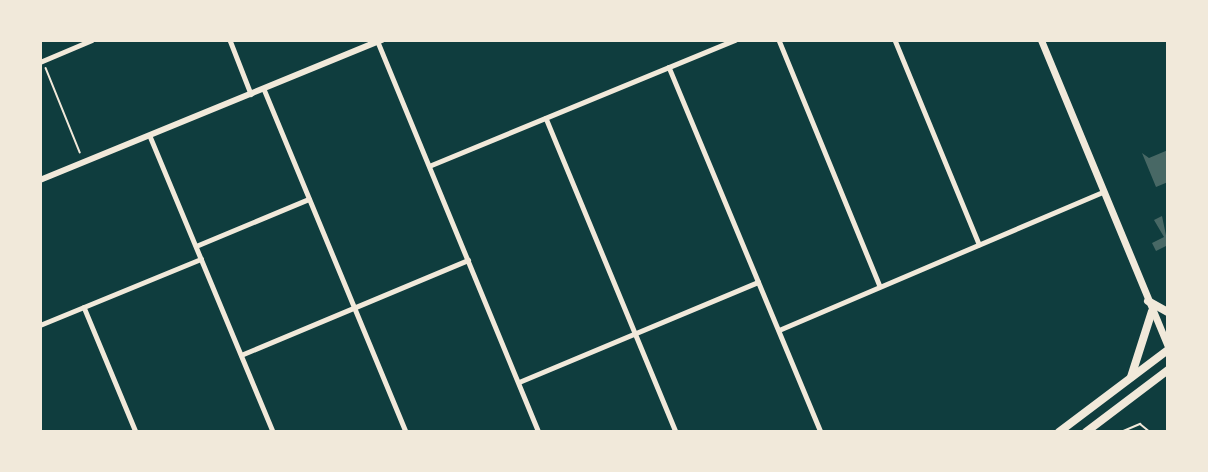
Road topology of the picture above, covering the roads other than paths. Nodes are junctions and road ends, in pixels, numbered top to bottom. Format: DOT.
graph roads {
  1 [pos="92,40"];
  2 [pos="230,40"];
  3 [pos="711,40"];
  4 [pos="735,40"];
  5 [pos="779,40"];
  6 [pos="895,40"];
  7 [pos="1041,40"];
  8 [pos="380,41"];
  9 [pos="715,49"];
  10 [pos="42,62"];
  11 [pos="669,67"];
  12 [pos="264,89"];
  13 [pos="251,94"];
  14 [pos="546,118"];
  15 [pos="150,136"];
  16 [pos="429,166"];
  17 [pos="40,180"];
  18 [pos="1103,192"];
  19 [pos="309,199"];
  20 [pos="979,244"];
  21 [pos="196,246"];
  22 [pos="201,259"];
  23 [pos="468,260"];
  24 [pos="758,282"];
  25 [pos="880,286"];
  26 [pos="1148,301"];
  27 [pos="84,307"];
  28 [pos="354,308"];
  29 [pos="1152,311"];
  30 [pos="1167,312"];
  31 [pos="40,325"];
  32 [pos="779,330"];
  33 [pos="635,334"];
  34 [pos="1167,348"];
  35 [pos="241,355"];
  36 [pos="1167,370"];
  37 [pos="1131,377"];
  38 [pos="519,382"];
  39 [pos="136,432"];
  40 [pos="273,432"];
  41 [pos="406,432"];
  42 [pos="539,432"];
  43 [pos="676,432"];
  44 [pos="821,432"];
  45 [pos="1059,432"];
  46 [pos="1086,432"];
  47 [pos="1122,432"];
  48 [pos="1150,432"];
  1 -- 10 [label="street"];
  2 -- 13 [label="street"];
  3 -- 9 [label="street"];
  4 -- 9 [label="street"];
  5 -- 25 [label="street"];
  6 -- 20 [label="street"];
  7 -- 18 [label="main road"];
  8 -- 12 [label="street"];
  8 -- 16 [label="street"];
  9 -- 11 [label="street"];
  11 -- 14 [label="street"];
  11 -- 24 [label="street"];
  12 -- 13 [label="street"];
  12 -- 19 [label="street"];
  13 -- 15 [label="street"];
  14 -- 16 [label="street"];
  14 -- 33 [label="street"];
  15 -- 17 [label="street"];
  15 -- 21 [label="street"];
  16 -- 23 [label="street"];
  18 -- 20 [label="street"];
  18 -- 26 [label="main road"];
  19 -- 21 [label="street"];
  19 -- 28 [label="street"];
  20 -- 25 [label="street"];
  21 -- 22 [label="street"];
  22 -- 27 [label="street"];
  22 -- 35 [label="street"];
  23 -- 28 [label="street"];
  23 -- 38 [label="street"];
  24 -- 32 [label="street"];
  24 -- 33 [label="street"];
  25 -- 32 [label="street"];
  26 -- 29 [label="main road"];
  26 -- 30 [label="highway"];
  27 -- 31 [label="street"];
  27 -- 39 [label="street"];
  28 -- 35 [label="street"];
  28 -- 41 [label="street"];
  29 -- 34 [label="main road"];
  29 -- 37 [label="highway"];
  32 -- 44 [label="street"];
  33 -- 38 [label="street"];
  33 -- 43 [label="street"];
  34 -- 37 [label="highway"];
  35 -- 40 [label="street"];
  36 -- 46 [label="highway"];
  37 -- 45 [label="highway"];
  38 -- 42 [label="street"];
  47 -- 48 [label="lane"];
}
